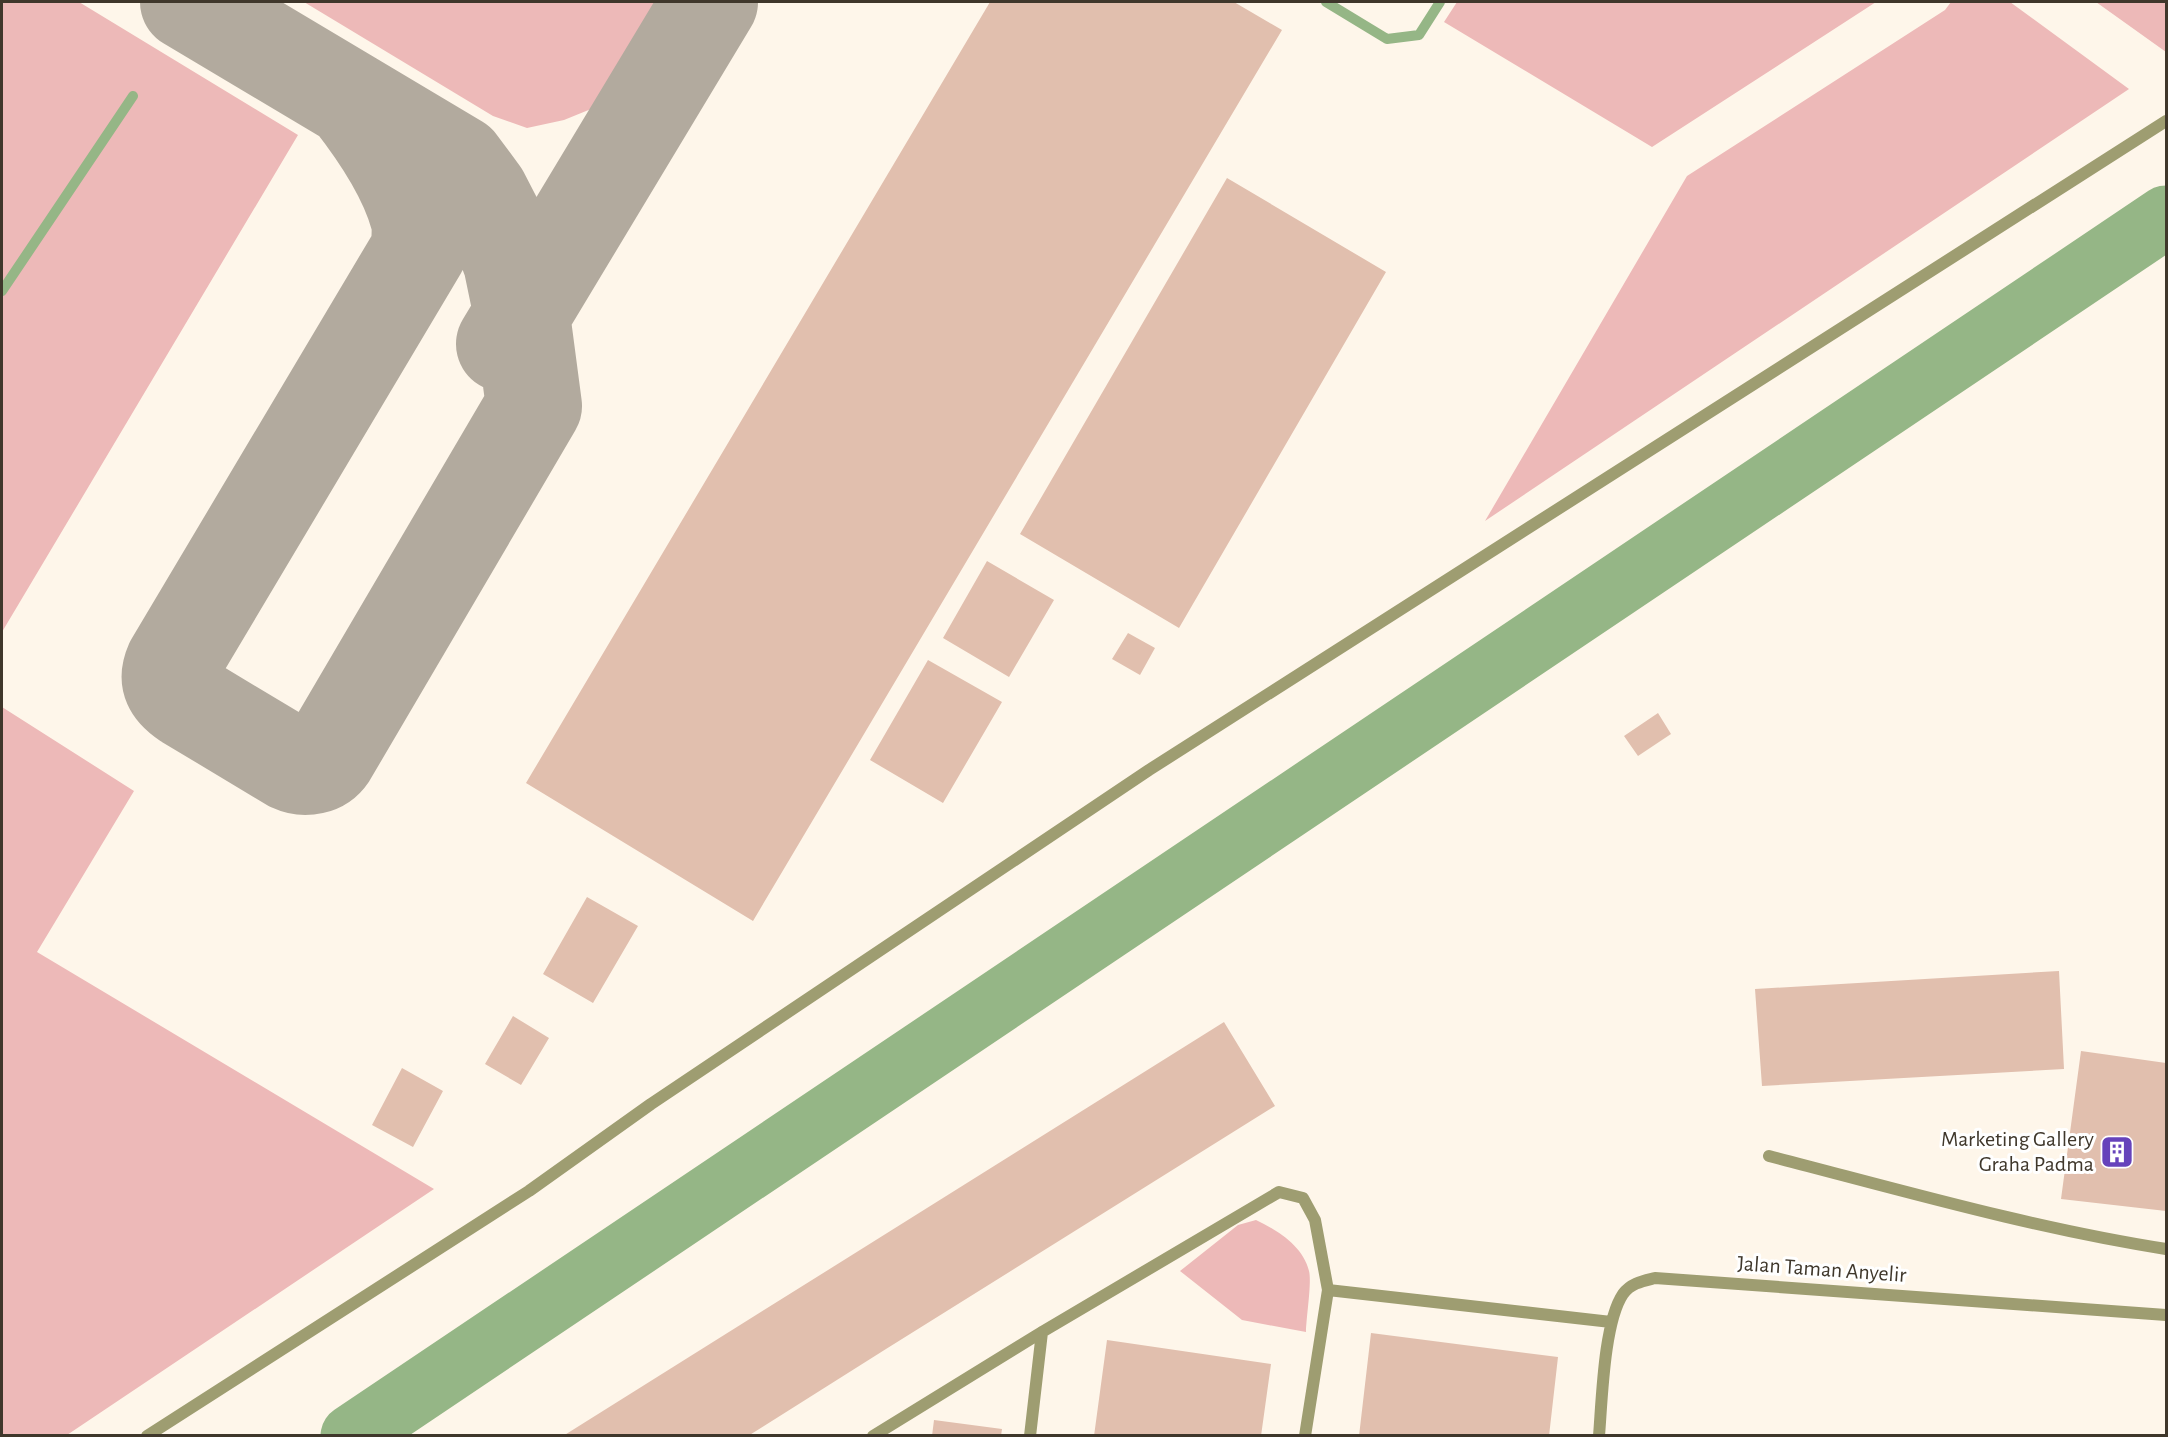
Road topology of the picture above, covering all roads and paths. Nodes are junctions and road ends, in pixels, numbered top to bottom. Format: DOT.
graph roads {
  1 [pos="2166,121"];
  2 [pos="1769,1156"];
  3 [pos="2166,1249"];
  4 [pos="1328,1290"];
  5 [pos="2166,1315"];
  6 [pos="1611,1322"];
  7 [pos="1042,1332"];
  8 [pos="147,1436"];
  9 [pos="873,1436"];
  10 [pos="1030,1436"];
  11 [pos="1305,1436"];
  12 [pos="1599,1436"];
  1 -- 8 [label="street"];
  2 -- 3 [label="street"];
  4 -- 6 [label="street"];
  4 -- 7 [label="street"];
  4 -- 11 [label="street"];
  5 -- 6 [label="street, Jalan Taman Anyelir"];
  6 -- 12 [label="street, Jalan Taman Anyelir"];
  7 -- 9 [label="street"];
  7 -- 10 [label="street"];
}
